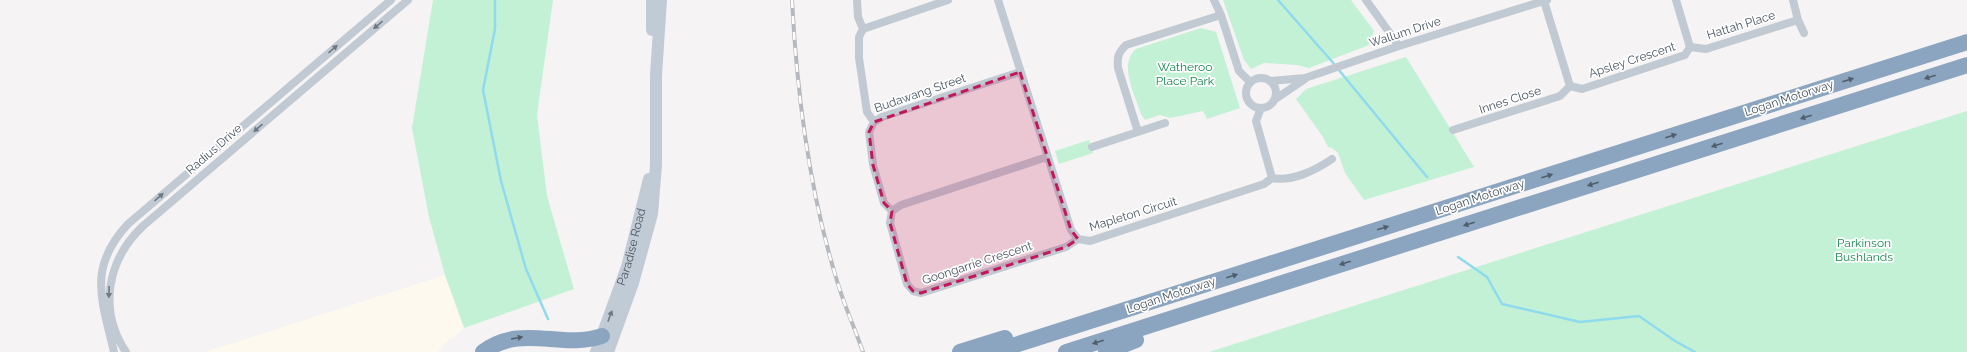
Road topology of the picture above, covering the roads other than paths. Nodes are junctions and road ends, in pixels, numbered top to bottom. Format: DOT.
graph roads {
  1 [pos="390,0"];
  2 [pos="408,0"];
  3 [pos="646,0"];
  4 [pos="652,0"];
  5 [pos="661,0"];
  6 [pos="857,0"];
  7 [pos="948,0"];
  8 [pos="998,0"];
  9 [pos="1214,0"];
  10 [pos="1366,0"];
  11 [pos="1676,0"];
  12 [pos="1793,0"];
  13 [pos="1546,1"];
  14 [pos="1221,15"];
  15 [pos="652,20"];
  16 [pos="1798,20"];
  17 [pos="863,29"];
  18 [pos="1804,33"];
  19 [pos="1967,42"];
  20 [pos="1399,46"];
  21 [pos="1690,47"];
  22 [pos="343,55"];
  23 [pos="1967,65"];
  24 [pos="1020,72"];
  25 [pos="656,75"];
  26 [pos="1306,78"];
  27 [pos="1270,81"];
  28 [pos="1250,82"];
  29 [pos="1570,86"];
  30 [pos="279,95"];
  31 [pos="1274,100"];
  32 [pos="1261,108"];
  33 [pos="271,116"];
  34 [pos="874,122"];
  35 [pos="1165,123"];
  36 [pos="1453,130"];
  37 [pos="1138,132"];
  38 [pos="656,139"];
  39 [pos="1092,147"];
  40 [pos="208,155"];
  41 [pos="1047,157"];
  42 [pos="1332,159"];
  43 [pos="1272,178"];
  44 [pos="173,201"];
  45 [pos="892,211"];
  46 [pos="1078,239"];
  47 [pos="111,246"];
  48 [pos="114,269"];
  49 [pos="1142,305"];
  50 [pos="1175,318"];
  51 [pos="602,336"];
  52 [pos="554,340"];
  53 [pos="114,352"];
  54 [pos="126,352"];
  55 [pos="483,352"];
  56 [pos="571,352"];
  57 [pos="596,352"];
  58 [pos="608,352"];
  59 [pos="960,352"];
  60 [pos="993,352"];
  61 [pos="1066,352"];
  62 [pos="1106,352"];
  30 -- 1 [label="street, Radius Drive, one-way"];
  2 -- 22 [label="street, Radius Drive, one-way"];
  3 -- 15 [label="street"];
  4 -- 15 [label="street, Paradise Road"];
  5 -- 25 [label="street, Paradise Road"];
  6 -- 17 [label="street"];
  7 -- 17 [label="street"];
  8 -- 24 [label="street, Mapleton Circuit"];
  9 -- 14 [label="street"];
  10 -- 20 [label="street"];
  11 -- 21 [label="street, Apsley Crescent"];
  12 -- 16 [label="street"];
  13 -- 20 [label="street, Wallum Drive"];
  13 -- 29 [label="street"];
  14 -- 28 [label="street"];
  14 -- 37 [label="street"];
  15 -- 25 [label="street, Paradise Road"];
  16 -- 18 [label="street"];
  16 -- 21 [label="street, Hattah Place"];
  17 -- 34 [label="street"];
  49 -- 19 [label="highway, Logan Motorway, one-way"];
  20 -- 26 [label="street, Wallum Drive"];
  21 -- 29 [label="street, Apsley Crescent"];
  22 -- 30 [label="street"];
  22 -- 33 [label="street, Radius Drive"];
  23 -- 50 [label="highway, Logan Motorway, one-way"];
  24 -- 34 [label="street, Budawang Street"];
  24 -- 41 [label="street, Mapleton Circuit"];
  25 -- 38 [label="street, Paradise Road"];
  26 -- 27 [label="street, Wallum Drive"];
  26 -- 31 [label="street"];
  27 -- 28 [label="street"];
  27 -- 31 [label="street"];
  28 -- 32 [label="street"];
  29 -- 36 [label="street, Innes Close"];
  30 -- 40 [label="street, Radius Drive"];
  31 -- 32 [label="street"];
  32 -- 43 [label="street"];
  33 -- 40 [label="street"];
  33 -- 44 [label="street, Radius Drive, one-way"];
  34 -- 45 [label="street, Budawang Street"];
  35 -- 37 [label="street"];
  37 -- 39 [label="street"];
  51 -- 38 [label="street, Paradise Road, one-way"];
  38 -- 58 [label="street, Paradise Road"];
  47 -- 40 [label="street, Radius Drive, one-way"];
  41 -- 45 [label="street"];
  41 -- 46 [label="street, Mapleton Circuit"];
  42 -- 43 [label="street"];
  43 -- 46 [label="street, Mapleton Circuit"];
  44 -- 47 [label="street"];
  44 -- 48 [label="street, Radius Drive"];
  45 -- 46 [label="street, Goongarrie Crescent"];
  47 -- 48 [label="street"];
  47 -- 53 [label="street, Radius Drive"];
  48 -- 54 [label="street, Radius Drive, one-way"];
  49 -- 59 [label="highway"];
  49 -- 60 [label="highway, Logan Motorway"];
  50 -- 61 [label="highway, Logan Motorway, one-way"];
  50 -- 62 [label="highway"];
  51 -- 52 [label="highway"];
  51 -- 57 [label="street, Paradise Road"];
  55 -- 52 [label="highway, one-way"];
  52 -- 56 [label="highway"];
}
